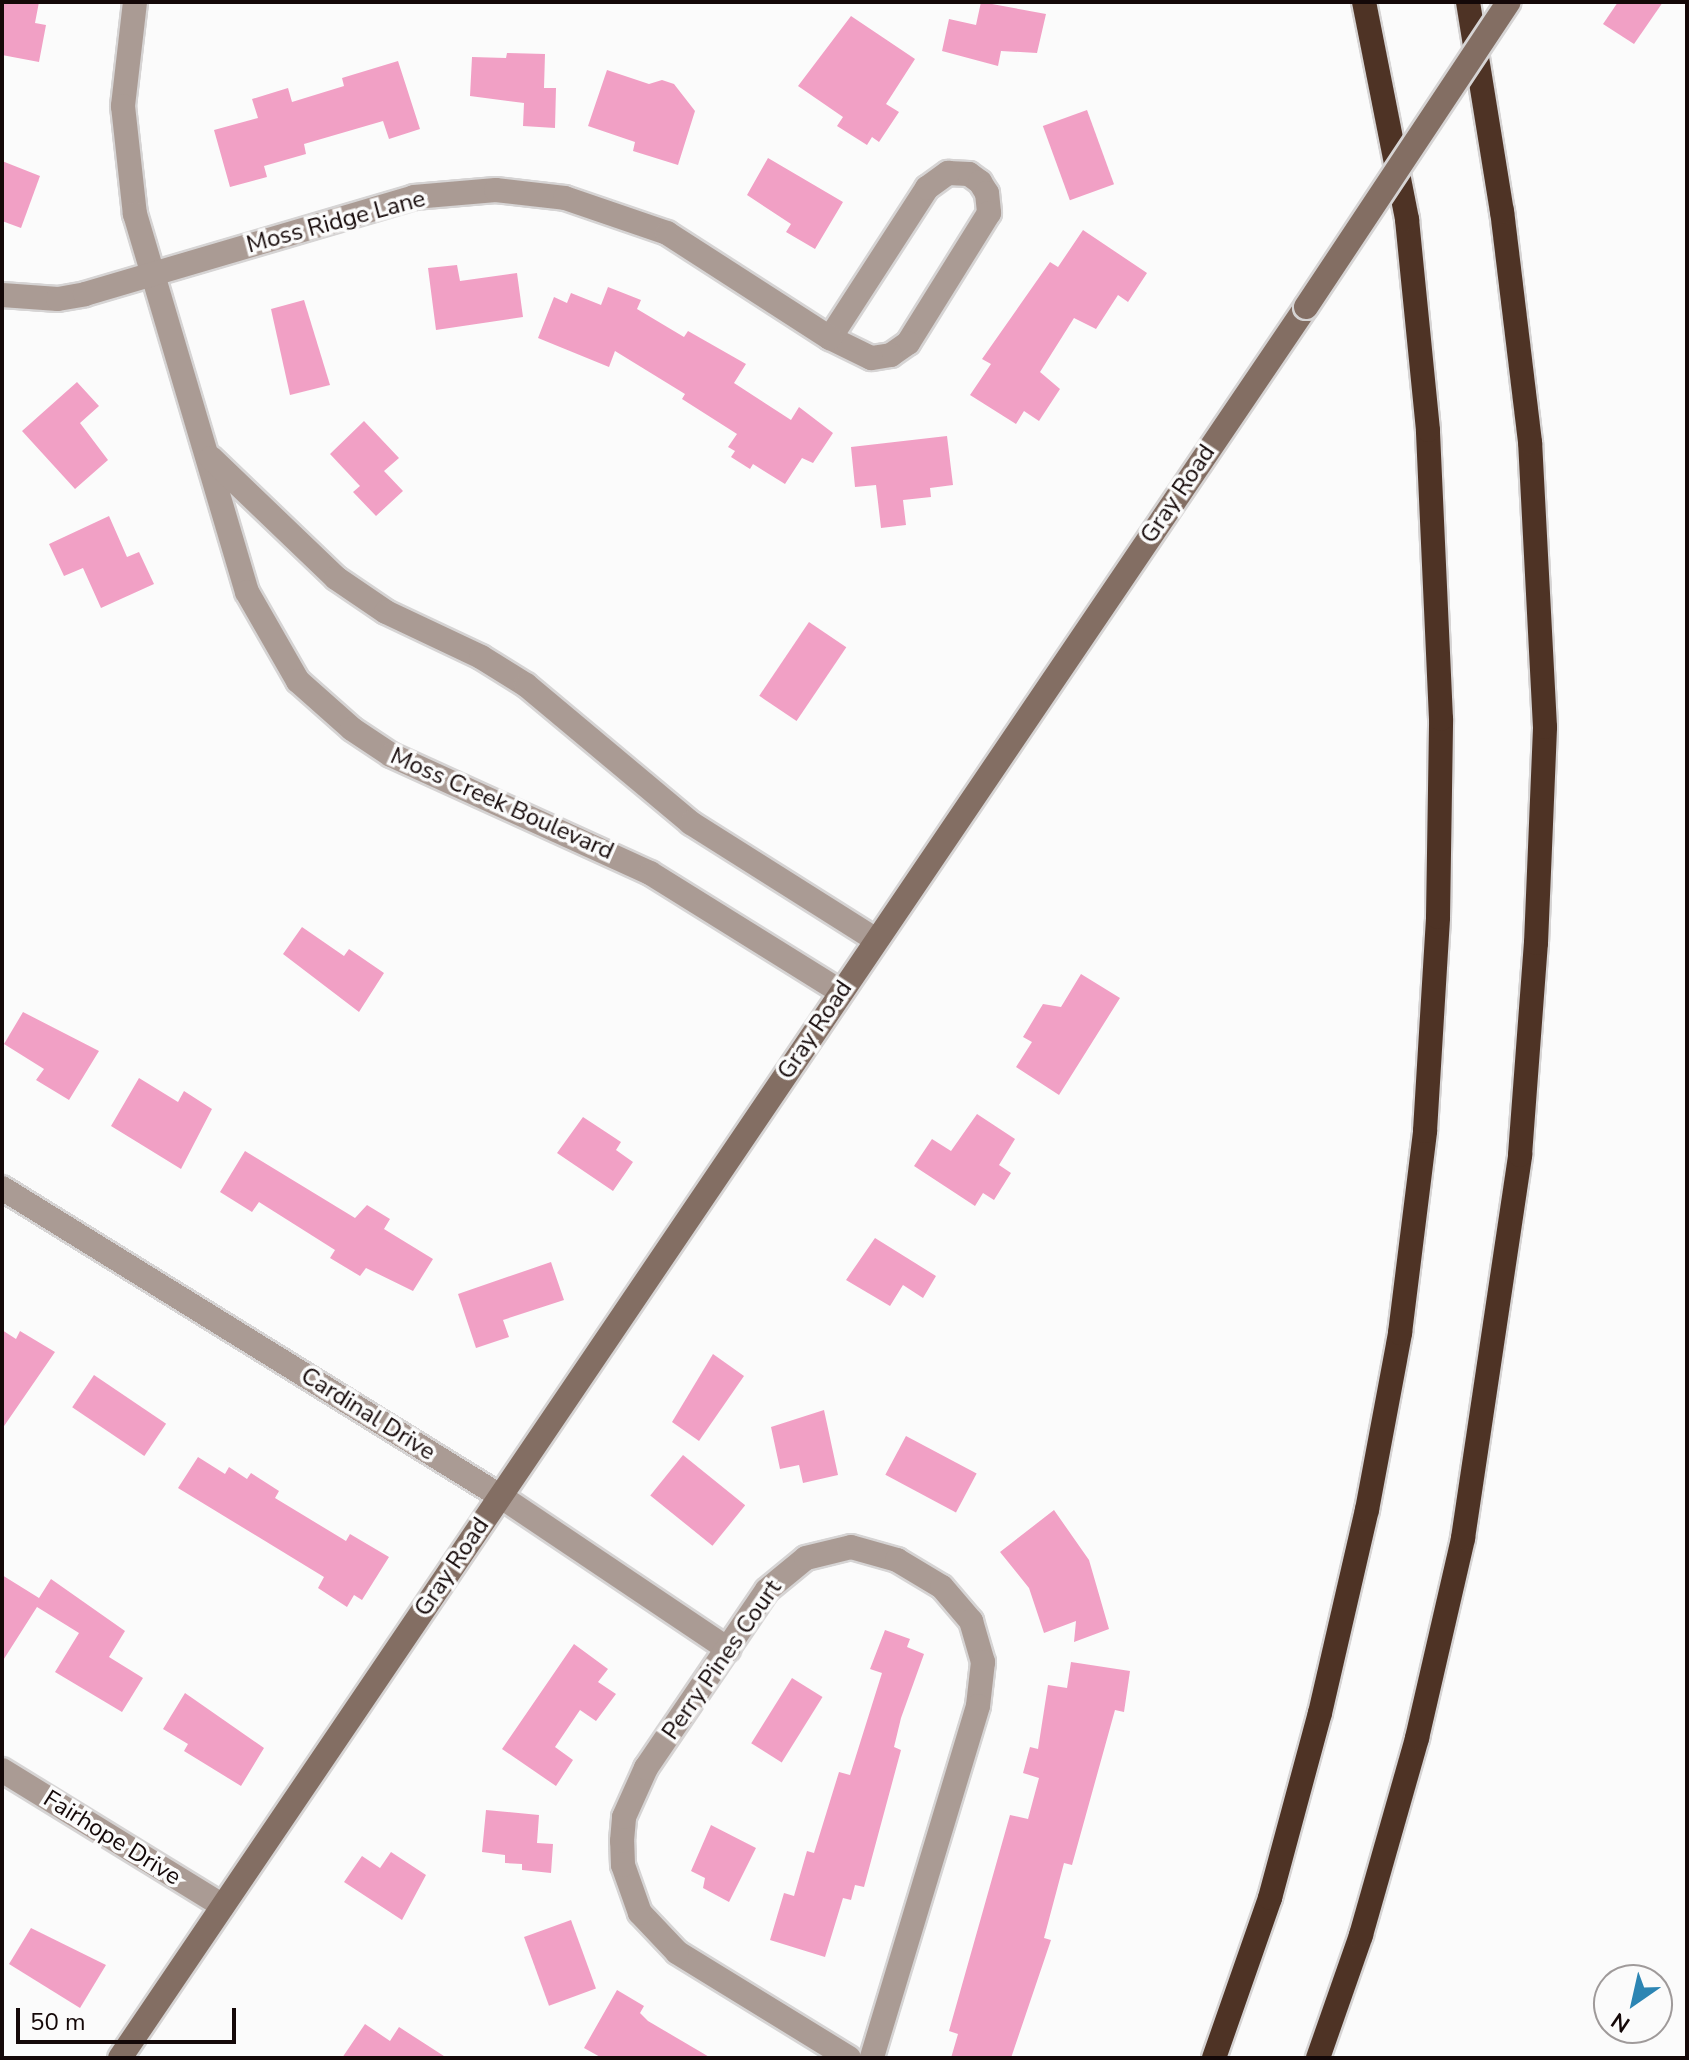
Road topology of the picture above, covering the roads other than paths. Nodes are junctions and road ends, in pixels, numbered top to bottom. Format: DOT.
graph roads {
  1 [pos="135,2"];
  2 [pos="1364,2"];
  3 [pos="1468,2"];
  4 [pos="1509,2"];
  5 [pos="154,275"];
  6 [pos="2,295"];
  7 [pos="830,338"];
  8 [pos="209,457"];
  9 [pos="876,940"];
  10 [pos="841,992"];
  11 [pos="2,1188"];
  12 [pos="500,1496"];
  13 [pos="728,1649"];
  14 [pos="2,1770"];
  15 [pos="223,1906"];
  16 [pos="120,2058"];
  17 [pos="849,2058"];
  18 [pos="872,2058"];
  19 [pos="1214,2058"];
  20 [pos="1318,2058"];
  1 -- 5 [label="street, Moss Creek Boulevard"];
  2 -- 19 [label="highway"];
  3 -- 20 [label="highway"];
  4 -- 9 [label="street, Gray Road, bridge"];
  5 -- 6 [label="street, Moss Ridge Lane"];
  5 -- 7 [label="street, Moss Ridge Lane"];
  5 -- 8 [label="street, Moss Creek Boulevard"];
  7 -- 7 [label="street, Moss Ridge Lane"];
  8 -- 9 [label="street, Moss Creek Boulevard"];
  8 -- 10 [label="street, Moss Creek Boulevard"];
  9 -- 10 [label="street, Gray Road"];
  10 -- 12 [label="street, Gray Road"];
  11 -- 12 [label="street, Cardinal Drive"];
  12 -- 13 [label="street, Cardinal Drive"];
  12 -- 15 [label="street, Gray Road"];
  13 -- 17 [label="street, Perry Pines Court"];
  13 -- 18 [label="street, Perry Pines Court"];
  14 -- 15 [label="street, Fairhope Drive"];
  15 -- 16 [label="street, Gray Road"];
}
